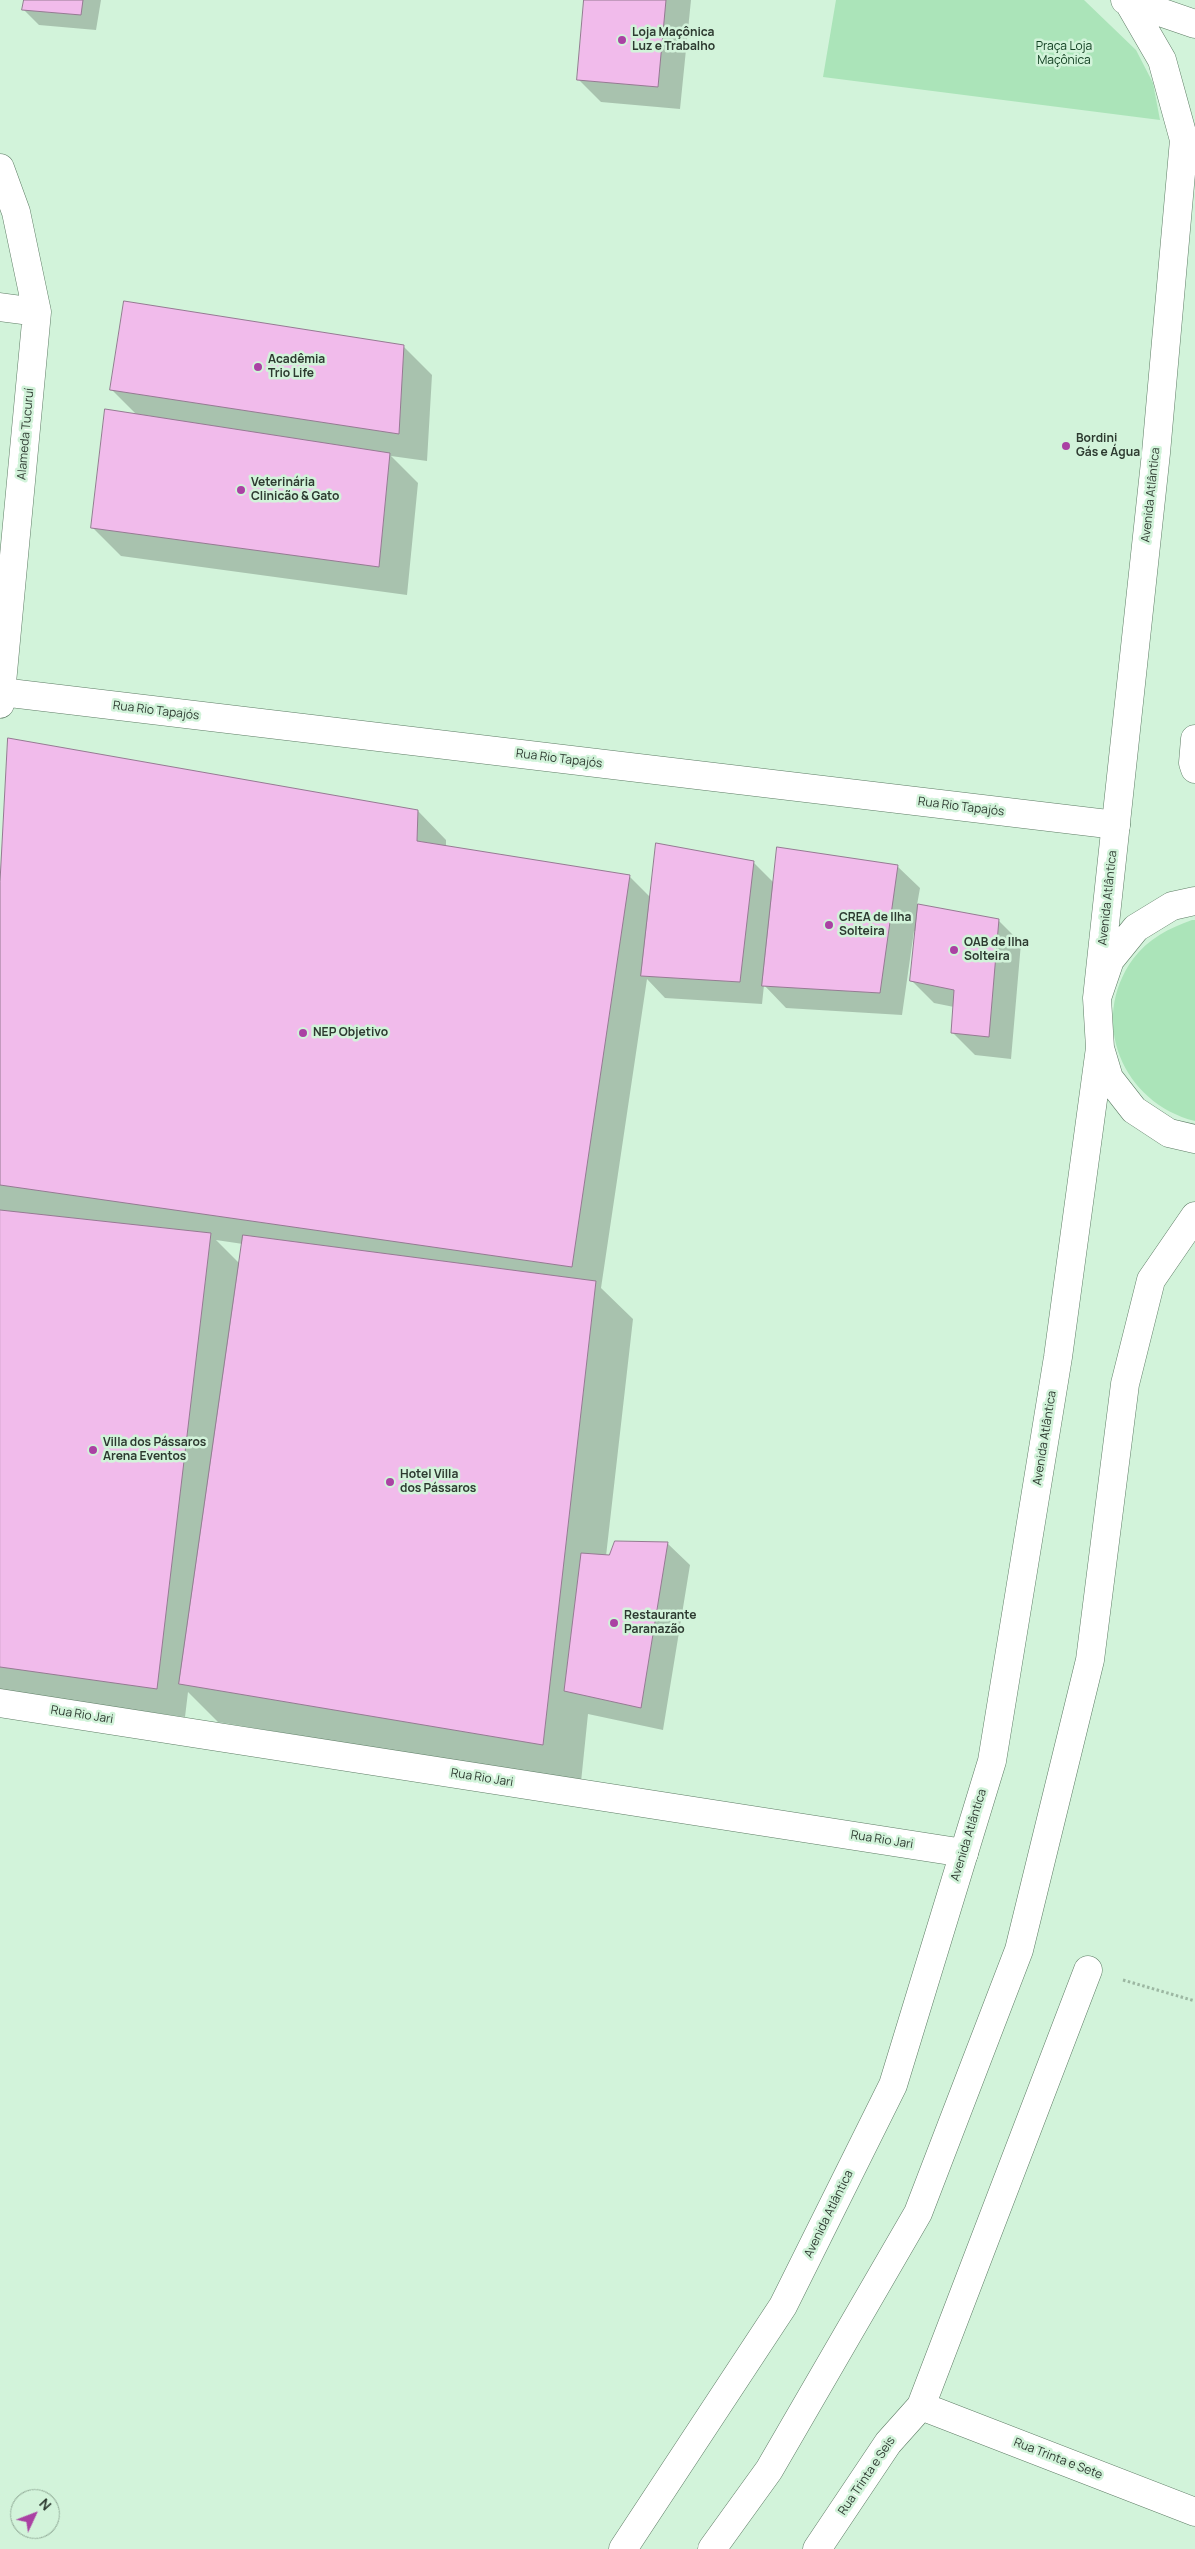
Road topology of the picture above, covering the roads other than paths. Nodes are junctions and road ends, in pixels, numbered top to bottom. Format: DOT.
graph roads {
  1 [pos="1127,1"];
  2 [pos="1195,24"];
  3 [pos="0,168"];
  4 [pos="0,307"];
  5 [pos="37,312"];
  6 [pos="1,698"];
  7 [pos="1195,739"];
  8 [pos="1195,769"];
  9 [pos="1116,825"];
  10 [pos="1195,901"];
  11 [pos="1097,998"];
  12 [pos="1100,1048"];
  13 [pos="1195,1139"];
  14 [pos="1195,1216"];
  15 [pos="0,1702"];
  16 [pos="964,1853"];
  17 [pos="1088,1970"];
  18 [pos="921,2406"];
  19 [pos="1195,2512"];
  20 [pos="623,2549"];
  21 [pos="712,2549"];
  22 [pos="817,2549"];
  1 -- 2 [label="main road"];
  1 -- 9 [label="main road, Avenida Atlântica"];
  3 -- 5 [label="main road, Alameda Tucuruí"];
  4 -- 5 [label="main road"];
  5 -- 6 [label="main road, Alameda Tucuruí"];
  6 -- 9 [label="main road, Rua Rio Tapajós"];
  7 -- 8 [label="main road"];
  9 -- 11 [label="main road, Avenida Atlântica"];
  10 -- 11 [label="main road"];
  11 -- 12 [label="main road"];
  12 -- 13 [label="main road"];
  12 -- 16 [label="main road, Avenida Atlântica"];
  14 -- 21 [label="main road"];
  15 -- 16 [label="main road, Rua Rio Jari"];
  16 -- 20 [label="main road, Avenida Atlântica"];
  17 -- 18 [label="main road"];
  18 -- 19 [label="main road, Rua Trinta e Sete"];
  18 -- 22 [label="main road, Rua Trinta e Seis"];
}
